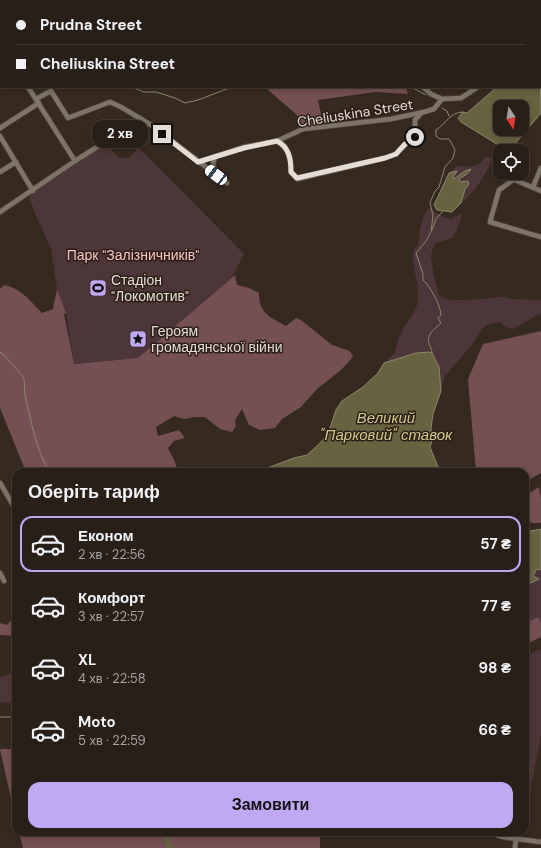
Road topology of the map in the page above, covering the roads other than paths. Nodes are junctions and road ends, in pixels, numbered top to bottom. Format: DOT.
graph roads {
  1 [pos="29,88"];
  2 [pos="424,88"];
  3 [pos="476,88"];
  4 [pos="442,99"];
  5 [pos="37,101"];
  6 [pos="421,113"];
  7 [pos="410,115"];
  8 [pos="141,119"];
  9 [pos="415,120"];
  10 [pos="0,128"];
  11 [pos="0,136"];
  12 [pos="277,141"];
  13 [pos="215,156"];
  14 [pos="75,161"];
  15 [pos="16,162"];
  16 [pos="198,162"];
  17 [pos="541,168"];
  18 [pos="0,172"];
  19 [pos="216,175"];
  20 [pos="227,183"];
  21 [pos="533,188"];
  22 [pos="33,191"];
  23 [pos="541,191"];
  24 [pos="0,212"];
  25 [pos="541,237"];
  26 [pos="0,483"];
  27 [pos="12,503"];
  28 [pos="0,573"];
  29 [pos="4,581"];
  30 [pos="503,836"];
  31 [pos="516,839"];
  32 [pos="541,842"];
  33 [pos="515,848"];
  1 -- 5 [label="street"];
  2 -- 4 [label="street"];
  3 -- 4 [label="street"];
  4 -- 6 [label="street, Cheliuskina Street"];
  5 -- 8 [label="street"];
  5 -- 10 [label="street"];
  5 -- 14 [label="street"];
  6 -- 7 [label="street, Cheliuskina Street"];
  6 -- 9 [label="street"];
  7 -- 9 [label="street"];
  7 -- 12 [label="street, Cheliuskina Street"];
  8 -- 14 [label="street"];
  8 -- 16 [label="street"];
  9 -- 12 [label="street"];
  11 -- 15 [label="street"];
  12 -- 13 [label="street, Cheliuskina Street"];
  13 -- 16 [label="street, Cheliuskina Street"];
  13 -- 19 [label="street"];
  14 -- 22 [label="street"];
  15 -- 18 [label="street"];
  15 -- 22 [label="street"];
  16 -- 19 [label="street"];
  17 -- 21 [label="street"];
  19 -- 20 [label="street"];
  21 -- 23 [label="street"];
  21 -- 25 [label="street"];
  22 -- 24 [label="street"];
  26 -- 27 [label="street"];
  28 -- 29 [label="street"];
  30 -- 31 [label="street"];
  31 -- 32 [label="street"];
  31 -- 33 [label="street"];
}
